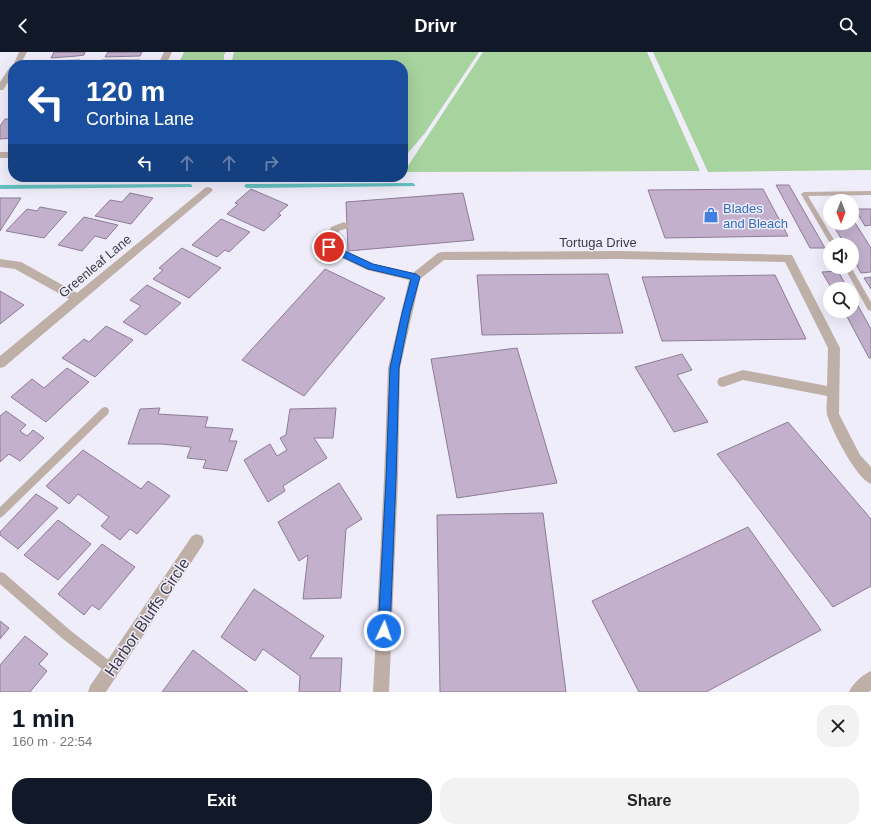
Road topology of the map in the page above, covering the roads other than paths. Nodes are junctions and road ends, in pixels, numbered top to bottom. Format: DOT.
graph roads {
  1 [pos="8,76"];
  2 [pos="0,88"];
  3 [pos="208,190"];
  4 [pos="871,193"];
  5 [pos="344,226"];
  6 [pos="830,238"];
  7 [pos="0,263"];
  8 [pos="851,274"];
  9 [pos="416,277"];
  10 [pos="78,298"];
  11 [pos="871,308"];
  12 [pos="0,363"];
  13 [pos="723,382"];
  14 [pos="833,392"];
  15 [pos="105,411"];
  16 [pos="871,477"];
  17 [pos="0,513"];
  18 [pos="198,542"];
  19 [pos="0,577"];
  20 [pos="111,669"];
  21 [pos="871,679"];
  22 [pos="96,692"];
  23 [pos="381,692"];
  24 [pos="857,692"];
  1 -- 2 [label="street"];
  3 -- 10 [label="street, Greenleaf Lane"];
  4 -- 6 [label="lane"];
  5 -- 9 [label="street"];
  7 -- 10 [label="street"];
  8 -- 11 [label="lane"];
  9 -- 14 [label="street, Tortuga Drive"];
  9 -- 23 [label="street"];
  10 -- 12 [label="street, Greenleaf Lane"];
  13 -- 14 [label="street"];
  14 -- 16 [label="street"];
  15 -- 17 [label="lane"];
  18 -- 20 [label="street, Harbor Bluffs Circle"];
  19 -- 20 [label="lane"];
  20 -- 22 [label="street, Harbor Bluffs Circle"];
  21 -- 24 [label="street"];
}
